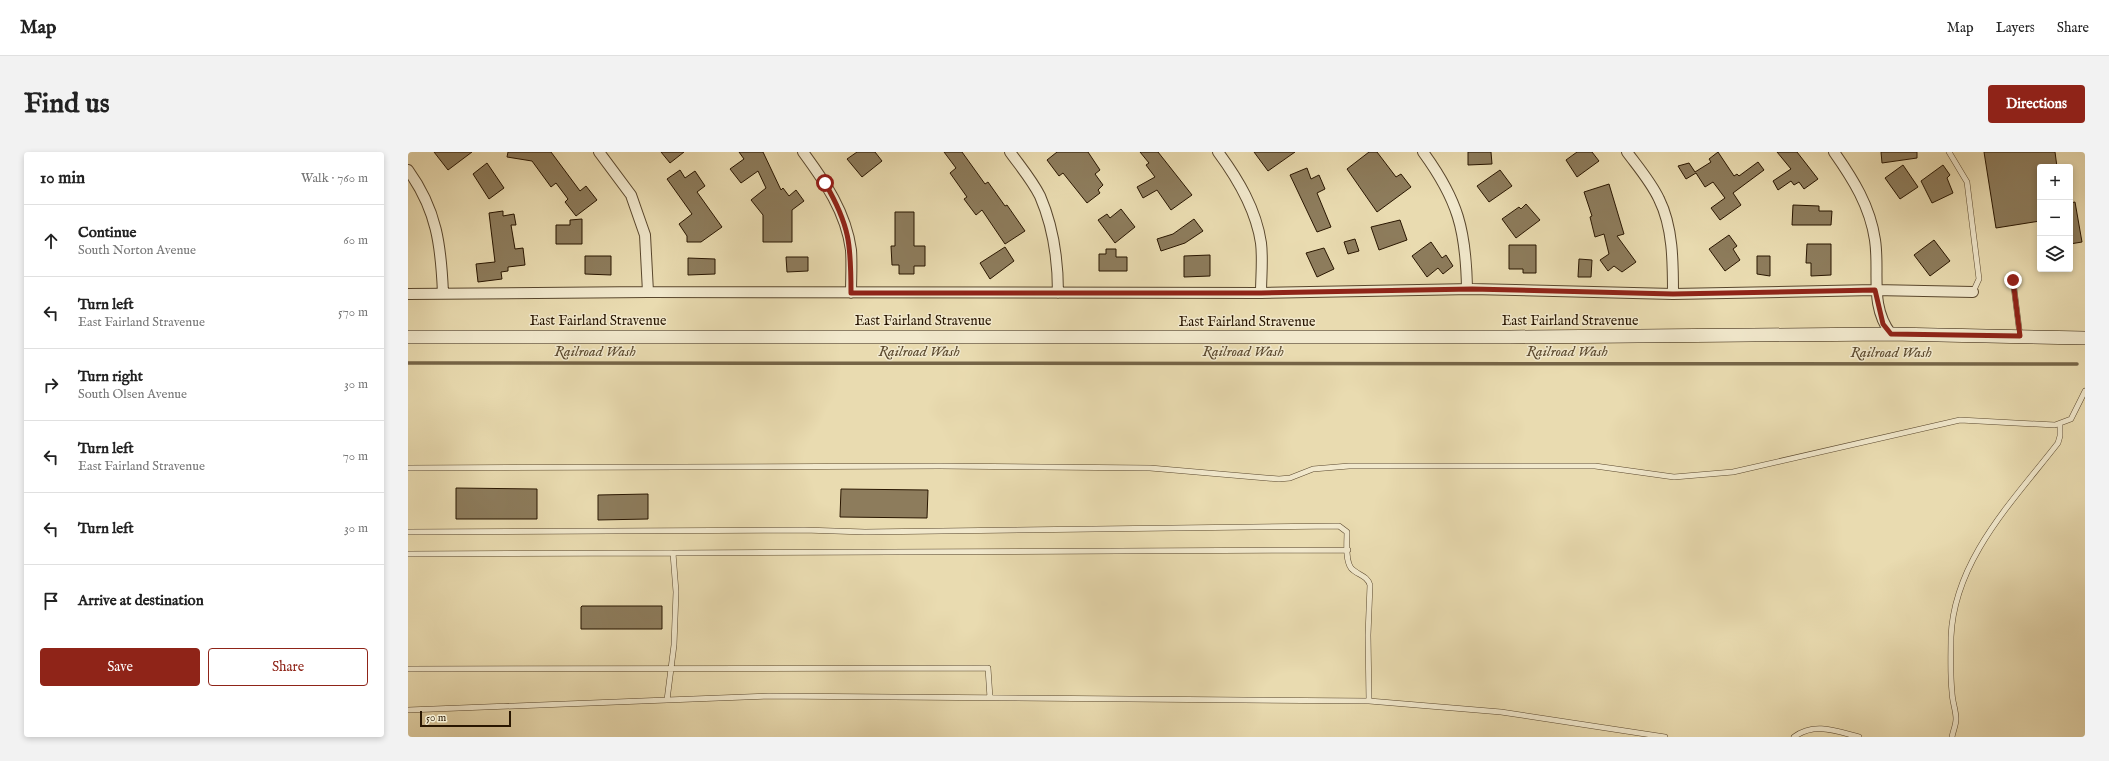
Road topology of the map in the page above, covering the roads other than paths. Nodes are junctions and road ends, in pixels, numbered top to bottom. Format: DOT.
graph roads {
  1 [pos="599,152"];
  2 [pos="803,152"];
  3 [pos="1010,152"];
  4 [pos="1218,152"];
  5 [pos="1423,152"];
  6 [pos="1628,152"];
  7 [pos="1834,152"];
  8 [pos="1950,152"];
  9 [pos="408,170"];
  10 [pos="2013,280"];
  11 [pos="1467,289"];
  12 [pos="1875,290"];
  13 [pos="648,292"];
  14 [pos="1973,292"];
  15 [pos="443,293"];
  16 [pos="851,293"];
  17 [pos="1058,293"];
  18 [pos="1261,293"];
  19 [pos="408,294"];
  20 [pos="1673,294"];
  21 [pos="1891,334"];
  22 [pos="2020,336"];
  23 [pos="408,337"];
  24 [pos="2085,338"];
  25 [pos="2085,391"];
  26 [pos="2060,424"];
  27 [pos="408,468"];
  28 [pos="408,532"];
  29 [pos="1348,550"];
  30 [pos="674,553"];
  31 [pos="408,554"];
  32 [pos="408,669"];
  33 [pos="671,669"];
  34 [pos="990,698"];
  35 [pos="666,700"];
  36 [pos="1369,701"];
  37 [pos="408,710"];
  38 [pos="1665,737"];
  39 [pos="1794,737"];
  40 [pos="1858,737"];
  41 [pos="1952,737"];
  1 -- 13 [label="street"];
  2 -- 16 [label="street"];
  3 -- 17 [label="street"];
  4 -- 18 [label="street"];
  5 -- 11 [label="street"];
  6 -- 20 [label="street"];
  7 -- 12 [label="street"];
  8 -- 14 [label="lane"];
  9 -- 15 [label="street"];
  10 -- 22 [label="lane"];
  11 -- 18 [label="street, East Fairland Stravenue"];
  11 -- 20 [label="street, East Fairland Stravenue"];
  12 -- 14 [label="street, East Fairland Stravenue"];
  12 -- 20 [label="street, East Fairland Stravenue"];
  12 -- 21 [label="street"];
  13 -- 15 [label="street, East Fairland Stravenue"];
  13 -- 16 [label="street, East Fairland Stravenue"];
  15 -- 19 [label="street, East Fairland Stravenue"];
  16 -- 17 [label="street, East Fairland Stravenue"];
  17 -- 18 [label="street, East Fairland Stravenue"];
  21 -- 22 [label="street, East Fairland Stravenue"];
  21 -- 23 [label="street, East Fairland Stravenue"];
  22 -- 24 [label="street, East Fairland Stravenue"];
  25 -- 26 [label="lane"];
  26 -- 27 [label="lane"];
  26 -- 41 [label="lane"];
  28 -- 29 [label="lane"];
  29 -- 30 [label="lane"];
  29 -- 36 [label="lane"];
  30 -- 31 [label="lane"];
  30 -- 33 [label="lane"];
  32 -- 33 [label="lane"];
  33 -- 34 [label="lane"];
  33 -- 35 [label="lane"];
  34 -- 35 [label="lane"];
  34 -- 36 [label="lane"];
  35 -- 37 [label="lane"];
  36 -- 38 [label="lane"];
  39 -- 40 [label="lane"];
}
